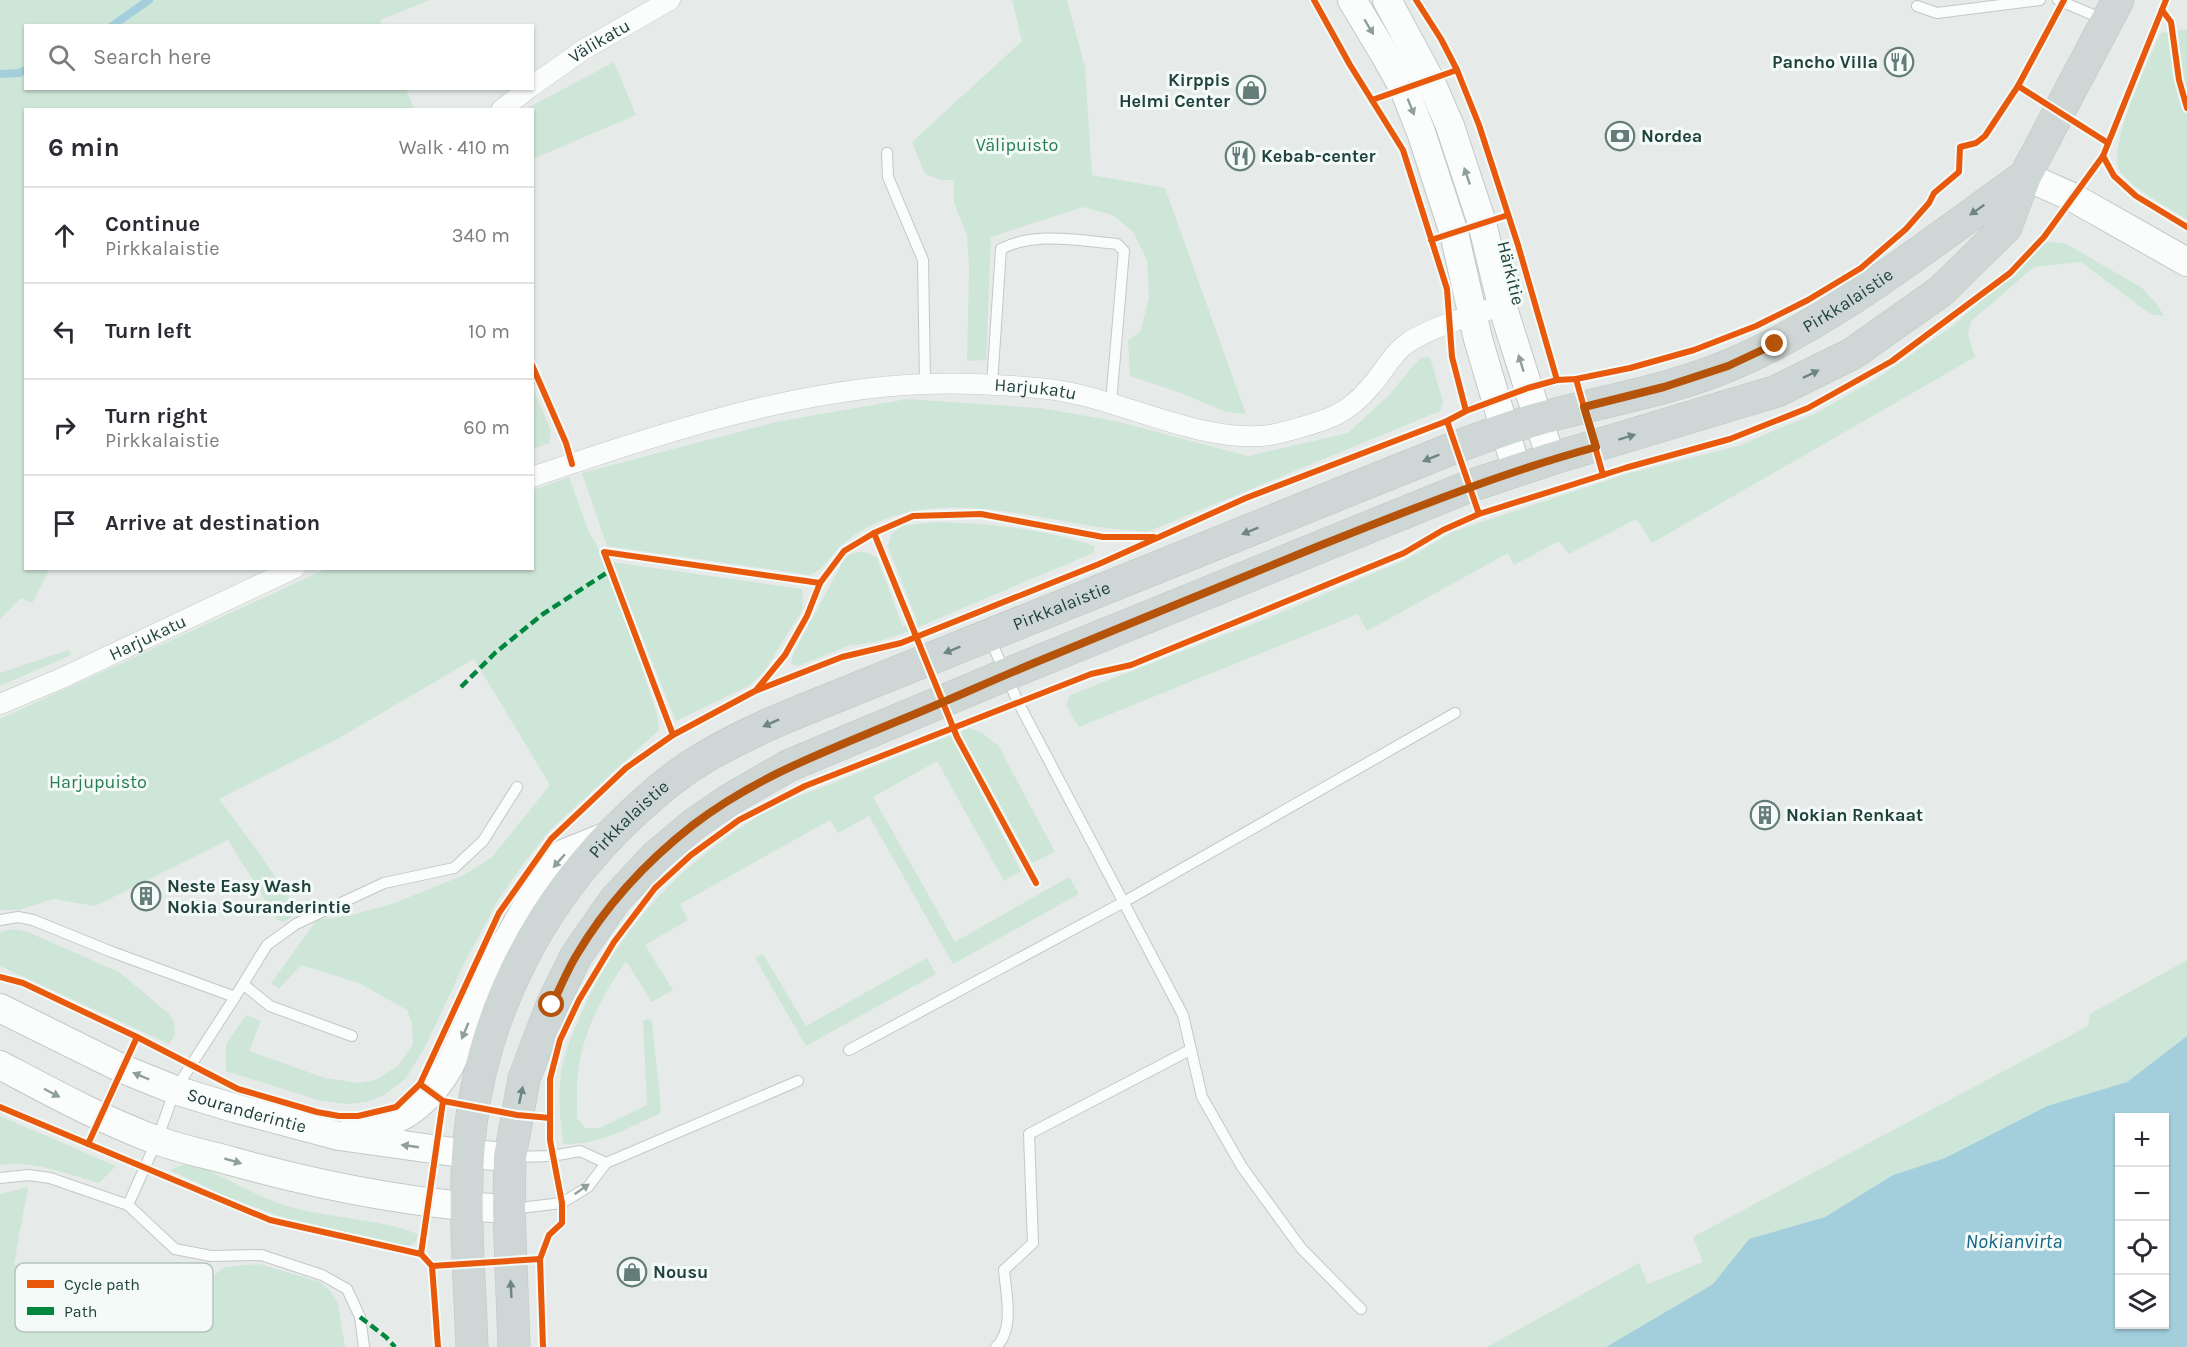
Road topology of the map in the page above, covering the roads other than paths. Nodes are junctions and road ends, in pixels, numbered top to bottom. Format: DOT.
graph roads {
  1 [pos="670,0"];
  2 [pos="1352,0"];
  3 [pos="1387,0"];
  4 [pos="2040,0"];
  5 [pos="2058,0"];
  6 [pos="1917,6"];
  7 [pos="2113,11"];
  8 [pos="534,85"];
  9 [pos="527,90"];
  10 [pos="504,108"];
  11 [pos="887,153"];
  12 [pos="2025,176"];
  13 [pos="2187,262"];
  14 [pos="1502,305"];
  15 [pos="1474,315"];
  16 [pos="925,384"];
  17 [pos="992,385"];
  18 [pos="1111,403"];
  19 [pos="1538,419"];
  20 [pos="1505,429"];
  21 [pos="1551,459"];
  22 [pos="1517,471"];
  23 [pos="534,476"];
  24 [pos="291,570"];
  25 [pos="988,635"];
  26 [pos="1005,675"];
  27 [pos="0,704"];
  28 [pos="1455,713"];
  29 [pos="517,787"];
  30 [pos="610,835"];
  31 [pos="1122,903"];
  32 [pos="0,920"];
  33 [pos="243,984"];
  34 [pos="235,997"];
  35 [pos="0,1008"];
  36 [pos="352,1036"];
  37 [pos="849,1050"];
  38 [pos="1190,1050"];
  39 [pos="0,1065"];
  40 [pos="798,1081"];
  41 [pos="175,1090"];
  42 [pos="339,1136"];
  43 [pos="157,1140"];
  44 [pos="468,1154"];
  45 [pos="510,1157"];
  46 [pos="606,1163"];
  47 [pos="0,1178"];
  48 [pos="128,1205"];
  49 [pos="467,1208"];
  50 [pos="509,1209"];
  51 [pos="1361,1309"];
  52 [pos="364,1347"];
  53 [pos="472,1347"];
  54 [pos="514,1347"];
  55 [pos="996,1347"];
  1 -- 8 [label="street, Välikatu"];
  2 -- 15 [label="street, one-way"];
  14 -- 3 [label="street, Härkitie, one-way"];
  4 -- 6 [label="lane"];
  5 -- 7 [label="lane"];
  7 -- 12 [label="main road"];
  9 -- 10 [label="street, Välikatu"];
  11 -- 16 [label="lane"];
  12 -- 13 [label="street"];
  12 -- 19 [label="main road, Pirkkalaistie, one-way"];
  21 -- 12 [label="main road, one-way"];
  14 -- 15 [label="street, Harjukatu"];
  19 -- 14 [label="street, Härkitie, one-way"];
  15 -- 18 [label="street, Harjukatu"];
  15 -- 20 [label="street"];
  16 -- 17 [label="street, Harjukatu"];
  16 -- 23 [label="street, Harjukatu"];
  17 -- 18 [label="street, Harjukatu"];
  17 -- 18 [label="lane"];
  19 -- 20 [label="main road, Pirkkalaistie"];
  19 -- 21 [label="street, Härkitie"];
  20 -- 22 [label="street"];
  20 -- 25 [label="main road, Pirkkalaistie, one-way"];
  21 -- 22 [label="main road"];
  22 -- 26 [label="main road"];
  24 -- 27 [label="street, Harjukatu"];
  25 -- 26 [label="lane"];
  25 -- 30 [label="main road, Pirkkalaistie, one-way"];
  26 -- 31 [label="lane"];
  45 -- 26 [label="main road, one-way"];
  28 -- 31 [label="lane"];
  29 -- 33 [label="lane"];
  30 -- 42 [label="street, one-way"];
  30 -- 44 [label="main road, Pirkkalaistie"];
  31 -- 37 [label="lane"];
  31 -- 38 [label="lane"];
  32 -- 34 [label="lane"];
  33 -- 34 [label="lane"];
  33 -- 36 [label="lane"];
  34 -- 41 [label="lane"];
  41 -- 35 [label="street, Souranderintie, one-way"];
  38 -- 51 [label="lane"];
  38 -- 55 [label="lane"];
  39 -- 43 [label="street, one-way"];
  40 -- 46 [label="lane"];
  41 -- 42 [label="street, Souranderintie"];
  41 -- 43 [label="lane"];
  44 -- 42 [label="street, Souranderintie, one-way"];
  43 -- 48 [label="lane"];
  43 -- 49 [label="street, one-way"];
  44 -- 45 [label="street, Souranderintie"];
  44 -- 49 [label="main road, Pirkkalaistie"];
  45 -- 46 [label="lane"];
  45 -- 50 [label="main road"];
  50 -- 46 [label="lane, one-way"];
  47 -- 48 [label="lane"];
  48 -- 52 [label="lane"];
  49 -- 50 [label="street"];
  49 -- 53 [label="main road, Pirkkalaistie"];
  54 -- 50 [label="main road, one-way"];
}
